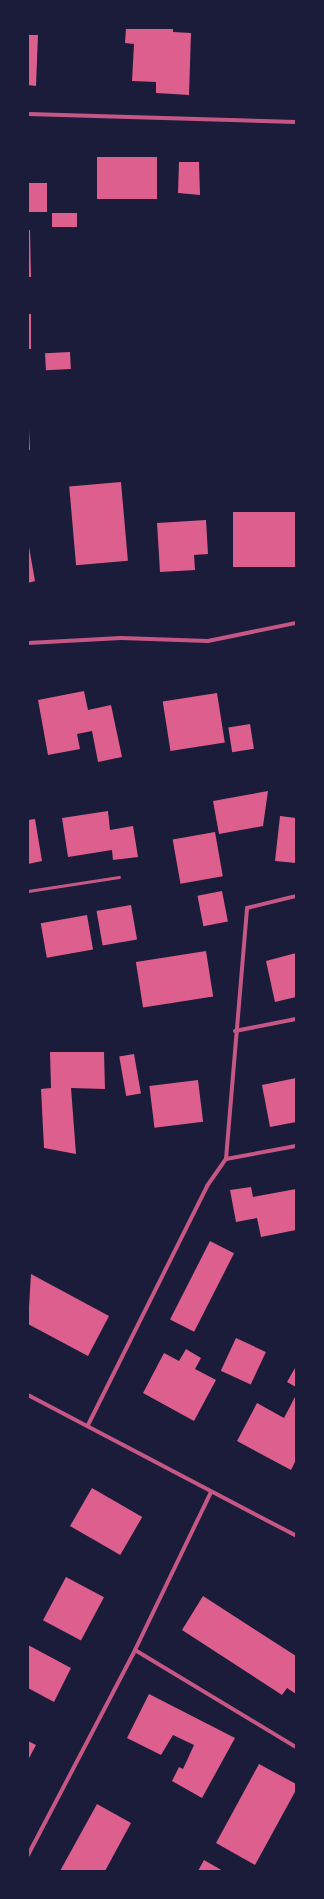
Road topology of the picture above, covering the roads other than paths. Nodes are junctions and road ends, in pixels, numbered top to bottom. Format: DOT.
graph roads {
  1 [pos="28,114"];
  2 [pos="296,122"];
  3 [pos="296,623"];
  4 [pos="28,643"];
  5 [pos="119,877"];
  6 [pos="28,891"];
  7 [pos="296,896"];
  8 [pos="296,1019"];
  9 [pos="235,1031"];
  10 [pos="296,1146"];
  11 [pos="226,1159"];
  12 [pos="28,1395"];
  13 [pos="88,1426"];
  14 [pos="211,1492"];
  15 [pos="296,1536"];
  16 [pos="135,1650"];
  17 [pos="296,1747"];
  18 [pos="28,1855"];
  1 -- 2 [label="street"];
  3 -- 4 [label="street"];
  5 -- 6 [label="lane"];
  7 -- 9 [label="street"];
  8 -- 9 [label="street"];
  9 -- 11 [label="street"];
  10 -- 11 [label="street"];
  11 -- 13 [label="street"];
  12 -- 13 [label="street"];
  13 -- 14 [label="street"];
  14 -- 15 [label="street"];
  14 -- 16 [label="street"];
  16 -- 17 [label="street"];
  16 -- 18 [label="street"];
}
